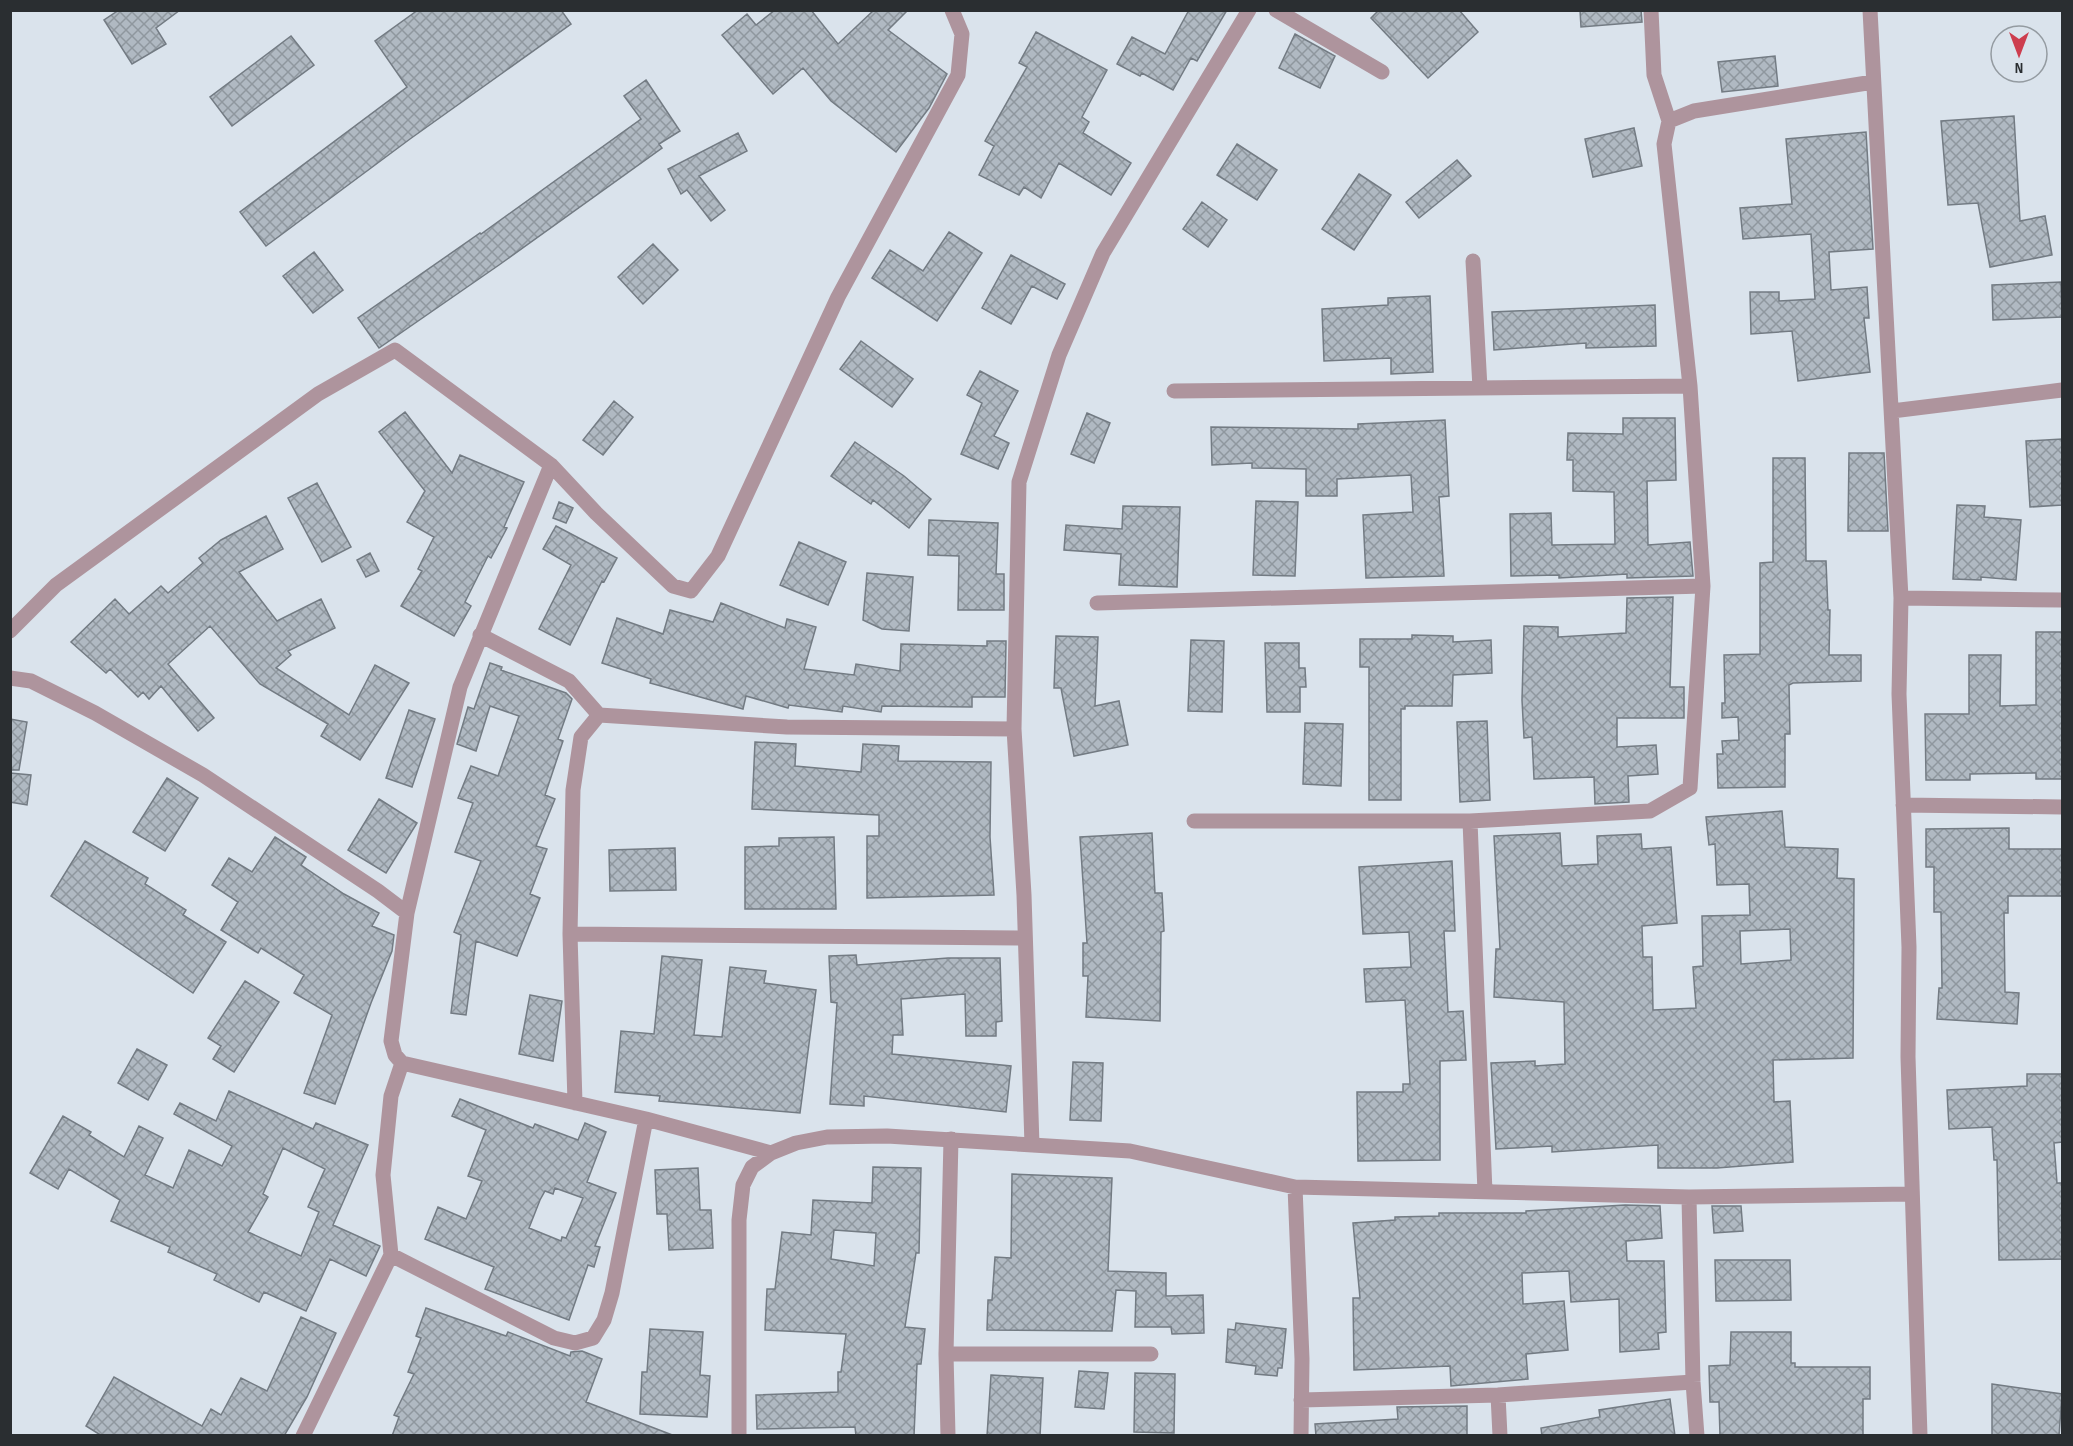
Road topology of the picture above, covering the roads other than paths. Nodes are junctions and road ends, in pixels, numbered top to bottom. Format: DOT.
graph roads {
  1 [pos="952,10"];
  2 [pos="1249,10"];
  3 [pos="1276,10"];
  4 [pos="1651,10"];
  5 [pos="1870,10"];
  6 [pos="1382,72"];
  7 [pos="1873,82"];
  8 [pos="1669,121"];
  9 [pos="1473,261"];
  10 [pos="1690,386"];
  11 [pos="1480,388"];
  12 [pos="2062,390"];
  13 [pos="1174,392"];
  14 [pos="1892,411"];
  15 [pos="551,465"];
  16 [pos="1703,586"];
  17 [pos="1901,598"];
  18 [pos="2062,600"];
  19 [pos="1097,603"];
  20 [pos="10,631"];
  21 [pos="480,635"];
  22 [pos="10,678"];
  23 [pos="599,715"];
  24 [pos="1014,729"];
  25 [pos="1903,805"];
  26 [pos="2062,807"];
  27 [pos="1194,821"];
  28 [pos="1470,821"];
  29 [pos="407,913"];
  30 [pos="570,934"];
  31 [pos="1025,938"];
  32 [pos="402,1062"];
  33 [pos="575,1103"];
  34 [pos="646,1119"];
  35 [pos="951,1139"];
  36 [pos="1032,1145"];
  37 [pos="771,1153"];
  38 [pos="1295,1187"];
  39 [pos="1485,1192"];
  40 [pos="1912,1194"];
  41 [pos="1689,1197"];
  42 [pos="391,1255"];
  43 [pos="946,1354"];
  44 [pos="1151,1354"];
  45 [pos="1693,1382"];
  46 [pos="1498,1395"];
  47 [pos="1301,1401"];
  48 [pos="303,1436"];
  49 [pos="739,1436"];
  50 [pos="948,1436"];
  51 [pos="1301,1436"];
  52 [pos="1500,1436"];
  53 [pos="1697,1436"];
  54 [pos="1920,1436"];
  1 -- 15 [label="street"];
  2 -- 24 [label="street"];
  3 -- 6 [label="street"];
  4 -- 8 [label="street"];
  5 -- 7 [label="street"];
  7 -- 8 [label="street"];
  7 -- 14 [label="street"];
  8 -- 10 [label="street"];
  9 -- 11 [label="street"];
  10 -- 11 [label="street"];
  10 -- 16 [label="street"];
  11 -- 13 [label="street"];
  12 -- 14 [label="street"];
  14 -- 17 [label="street"];
  15 -- 20 [label="street"];
  15 -- 21 [label="street"];
  16 -- 19 [label="street"];
  16 -- 28 [label="street"];
  17 -- 18 [label="street"];
  17 -- 25 [label="street"];
  21 -- 23 [label="street"];
  21 -- 29 [label="street"];
  22 -- 29 [label="street"];
  23 -- 24 [label="street"];
  23 -- 30 [label="street"];
  24 -- 31 [label="street"];
  25 -- 26 [label="street"];
  25 -- 40 [label="street"];
  27 -- 28 [label="street"];
  28 -- 39 [label="street"];
  29 -- 32 [label="street"];
  30 -- 31 [label="street"];
  30 -- 33 [label="street"];
  31 -- 36 [label="street"];
  32 -- 33 [label="street"];
  32 -- 42 [label="street"];
  33 -- 34 [label="street"];
  34 -- 37 [label="street"];
  34 -- 42 [label="street"];
  35 -- 36 [label="street"];
  35 -- 37 [label="street"];
  35 -- 43 [label="street"];
  36 -- 38 [label="street"];
  37 -- 49 [label="street"];
  38 -- 39 [label="street"];
  38 -- 47 [label="street"];
  39 -- 41 [label="street"];
  40 -- 41 [label="street"];
  40 -- 54 [label="street"];
  41 -- 45 [label="street"];
  42 -- 48 [label="street"];
  43 -- 44 [label="street"];
  43 -- 50 [label="street"];
  45 -- 46 [label="street"];
  45 -- 53 [label="street"];
  46 -- 47 [label="street"];
  46 -- 52 [label="street"];
  47 -- 51 [label="street"];
}
